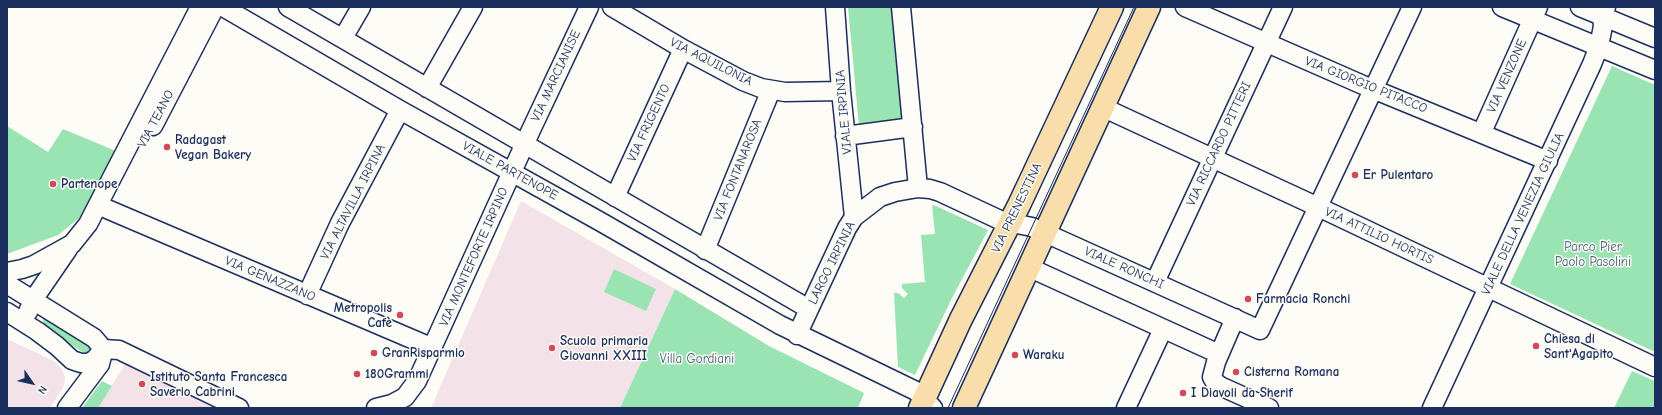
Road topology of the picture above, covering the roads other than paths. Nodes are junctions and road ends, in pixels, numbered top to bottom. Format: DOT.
graph roads {
  1 [pos="200,7"];
  2 [pos="215,7"];
  3 [pos="223,7"];
  4 [pos="288,7"];
  5 [pos="361,7"];
  6 [pos="473,7"];
  7 [pos="589,7"];
  8 [pos="612,7"];
  9 [pos="835,7"];
  10 [pos="901,7"];
  11 [pos="1112,7"];
  12 [pos="1148,7"];
  13 [pos="1184,7"];
  14 [pos="1283,7"];
  15 [pos="1412,7"];
  16 [pos="1502,7"];
  17 [pos="1580,7"];
  18 [pos="1604,12"];
  19 [pos="1535,14"];
  20 [pos="342,38"];
  21 [pos="1655,38"];
  22 [pos="1266,44"];
  23 [pos="1599,46"];
  24 [pos="683,49"];
  25 [pos="1655,70"];
  26 [pos="174,72"];
  27 [pos="427,88"];
  28 [pos="1372,89"];
  29 [pos="771,90"];
  30 [pos="841,91"];
  31 [pos="1102,107"];
  32 [pos="400,110"];
  33 [pos="913,127"];
  34 [pos="1482,132"];
  35 [pos="845,136"];
  36 [pos="524,145"];
  37 [pos="1212,158"];
  38 [pos="1548,161"];
  39 [pos="512,172"];
  40 [pos="918,188"];
  41 [pos="615,197"];
  42 [pos="1319,207"];
  43 [pos="107,208"];
  44 [pos="854,216"];
  45 [pos="1010,223"];
  46 [pos="88,224"];
  47 [pos="1044,232"];
  48 [pos="72,244"];
  49 [pos="705,250"];
  50 [pos="55,267"];
  51 [pos="733,267"];
  52 [pos="1028,267"];
  53 [pos="7,272"];
  54 [pos="1155,282"];
  55 [pos="7,284"];
  56 [pos="1488,287"];
  57 [pos="722,293"];
  58 [pos="307,295"];
  59 [pos="33,300"];
  60 [pos="809,309"];
  61 [pos="7,312"];
  62 [pos="59,317"];
  63 [pos="1235,318"];
  64 [pos="1163,329"];
  65 [pos="37,331"];
  66 [pos="797,335"];
  67 [pos="432,348"];
  68 [pos="102,349"];
  69 [pos="1219,354"];
  70 [pos="72,360"];
  71 [pos="1655,367"];
  72 [pos="926,405"];
  73 [pos="68,408"];
  74 [pos="239,408"];
  75 [pos="376,408"];
  76 [pos="964,408"];
  77 [pos="1126,408"];
  78 [pos="1268,408"];
  79 [pos="1432,408"];
  1 -- 26 [label="street, VIA TEANO"];
  2 -- 26 [label="street, VIA TEANO"];
  3 -- 32 [label="street, VIALE PARTENOPE"];
  4 -- 20 [label="street"];
  5 -- 20 [label="street"];
  6 -- 27 [label="street"];
  7 -- 36 [label="street, VIA MARCIANISE"];
  8 -- 24 [label="street, VIA AQUILONIA"];
  9 -- 30 [label="street, VIALE IRPINIA"];
  10 -- 33 [label="street"];
  11 -- 45 [label="main road, VIA PRENESTINA"];
  12 -- 31 [label="main road"];
  13 -- 22 [label="street, VIA GIORGIO PITACCO"];
  14 -- 22 [label="street, VIA RICCARDO PITTERI"];
  15 -- 28 [label="street"];
  16 -- 19 [label="street"];
  17 -- 18 [label="street"];
  18 -- 21 [label="street"];
  18 -- 23 [label="street, VIALE DELLA VENEZIA GIULIA"];
  19 -- 23 [label="street"];
  19 -- 34 [label="street, VIA VENZONE"];
  20 -- 27 [label="street"];
  22 -- 28 [label="street, VIA GIORGIO PITACCO"];
  22 -- 37 [label="street, VIA RICCARDO PITTERI"];
  23 -- 25 [label="street"];
  23 -- 38 [label="street, VIALE DELLA VENEZIA GIULIA"];
  24 -- 29 [label="street, VIA AQUILONIA"];
  24 -- 41 [label="street, VIA FRIGENTO"];
  26 -- 43 [label="street, VIA TEANO"];
  26 -- 46 [label="street, VIA TEANO"];
  27 -- 36 [label="street"];
  28 -- 34 [label="street, VIA GIORGIO PITACCO"];
  28 -- 42 [label="street"];
  29 -- 30 [label="street, VIA AQUILONIA"];
  29 -- 49 [label="street, VIA FONTANAROSA"];
  30 -- 35 [label="street, VIALE IRPINIA"];
  31 -- 37 [label="street, VIA ATTILIO HORTIS"];
  31 -- 47 [label="main road"];
  32 -- 39 [label="street, VIALE PARTENOPE"];
  32 -- 58 [label="street, VIA ALTAVILLA IRPINA"];
  33 -- 35 [label="street"];
  33 -- 40 [label="street"];
  34 -- 38 [label="street, VIA GIORGIO PITACCO"];
  35 -- 44 [label="street, VIALE IRPINIA"];
  36 -- 39 [label="street, VIA MONTEFORTE IRPINO"];
  36 -- 41 [label="street"];
  37 -- 42 [label="street, VIA ATTILIO HORTIS"];
  37 -- 54 [label="street, VIA RICCARDO PITTERI"];
  38 -- 56 [label="street, VIALE DELLA VENEZIA GIULIA"];
  39 -- 57 [label="street, VIALE PARTENOPE"];
  39 -- 67 [label="street, VIA MONTEFORTE IRPINO"];
  40 -- 44 [label="street, LARGO IRPINIA"];
  40 -- 45 [label="street, LARGO IRPINIA"];
  41 -- 49 [label="street"];
  42 -- 56 [label="street, VIA ATTILIO HORTIS"];
  42 -- 63 [label="street, VIALE RONCHI"];
  43 -- 46 [label="street, VIA TEANO"];
  43 -- 58 [label="street, VIA GENAZZANO"];
  44 -- 60 [label="street, LARGO IRPINIA"];
  45 -- 47 [label="street, VIALE RONCHI"];
  45 -- 72 [label="main road, VIA PRENESTINA"];
  46 -- 48 [label="street, VIA TEANO"];
  47 -- 52 [label="main road"];
  47 -- 54 [label="street, VIALE RONCHI"];
  48 -- 50 [label="street"];
  48 -- 53 [label="street, VIA TEANO"];
  49 -- 51 [label="street"];
  50 -- 59 [label="street"];
  50 -- 62 [label="street"];
  51 -- 57 [label="street"];
  51 -- 60 [label="street"];
  52 -- 64 [label="street"];
  52 -- 76 [label="main road"];
  54 -- 63 [label="street, VIALE RONCHI"];
  55 -- 59 [label="street"];
  56 -- 71 [label="street, VIA ATTILIO HORTIS"];
  56 -- 79 [label="street, VIALE DELLA VENEZIA GIULIA"];
  57 -- 66 [label="street, VIALE PARTENOPE"];
  58 -- 67 [label="street, VIA GENAZZANO"];
  59 -- 62 [label="street"];
  59 -- 65 [label="street"];
  60 -- 66 [label="street, LARGO IRPINIA"];
  61 -- 65 [label="street"];
  62 -- 68 [label="street"];
  63 -- 69 [label="street"];
  64 -- 69 [label="street"];
  64 -- 77 [label="street"];
  65 -- 70 [label="street"];
  66 -- 72 [label="street"];
  67 -- 75 [label="street, VIA MONTEFORTE IRPINO"];
  68 -- 70 [label="street"];
  68 -- 73 [label="street"];
  68 -- 74 [label="street"];
  69 -- 78 [label="street"];
  70 -- 73 [label="street"];
}
